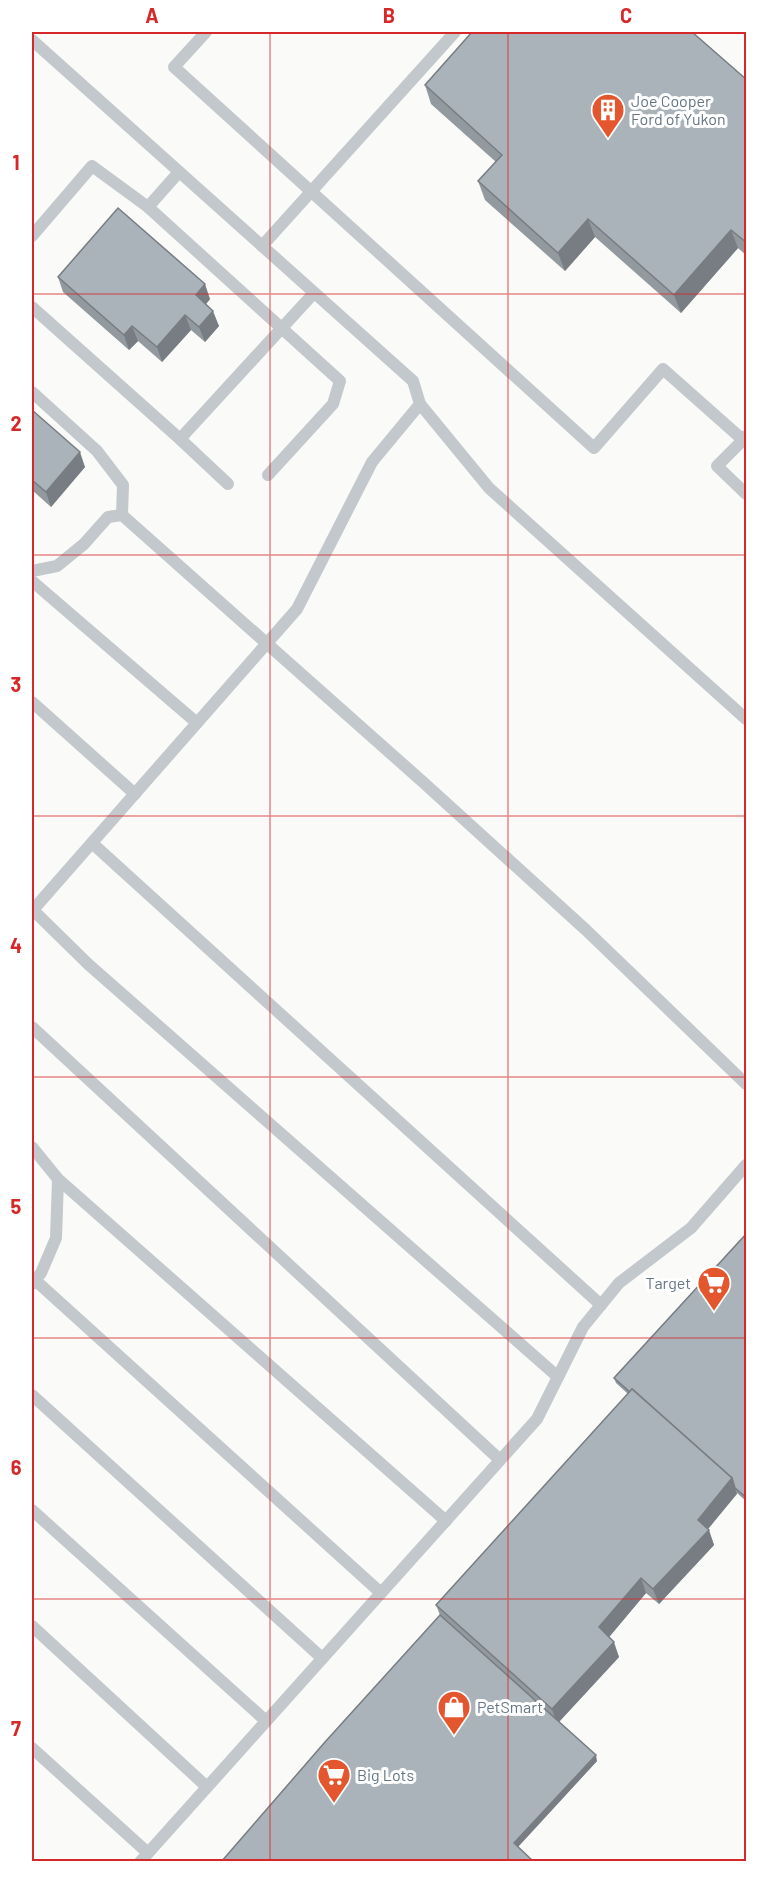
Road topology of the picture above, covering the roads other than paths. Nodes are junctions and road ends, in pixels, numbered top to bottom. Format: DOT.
graph roads {
  1 [pos="206,32"];
  2 [pos="455,32"];
  3 [pos="32,40"];
  4 [pos="179,172"];
  5 [pos="312,191"];
  6 [pos="148,207"];
  7 [pos="32,236"];
  8 [pos="262,246"];
  9 [pos="315,293"];
  10 [pos="32,307"];
  11 [pos="282,328"];
  12 [pos="32,392"];
  13 [pos="420,404"];
  14 [pos="745,438"];
  15 [pos="180,439"];
  16 [pos="268,475"];
  17 [pos="228,484"];
  18 [pos="747,494"];
  19 [pos="122,515"];
  20 [pos="32,571"];
  21 [pos="32,581"];
  22 [pos="266,644"];
  23 [pos="32,702"];
  24 [pos="747,719"];
  25 [pos="197,723"];
  26 [pos="135,794"];
  27 [pos="92,843"];
  28 [pos="32,910"];
  29 [pos="32,1027"];
  30 [pos="747,1084"];
  31 [pos="32,1147"];
  32 [pos="747,1165"];
  33 [pos="58,1179"];
  34 [pos="33,1282"];
  35 [pos="601,1305"];
  36 [pos="558,1377"];
  37 [pos="32,1395"];
  38 [pos="500,1460"];
  39 [pos="32,1510"];
  40 [pos="446,1521"];
  41 [pos="381,1593"];
  42 [pos="32,1626"];
  43 [pos="322,1658"];
  44 [pos="266,1721"];
  45 [pos="32,1748"];
  46 [pos="207,1786"];
  47 [pos="144,1857"];
  1 -- 5 [label="lane"];
  2 -- 5 [label="lane"];
  3 -- 4 [label="lane"];
  4 -- 6 [label="lane"];
  4 -- 8 [label="lane"];
  5 -- 8 [label="lane"];
  5 -- 14 [label="lane"];
  6 -- 7 [label="lane"];
  6 -- 11 [label="lane"];
  8 -- 9 [label="lane"];
  9 -- 11 [label="lane"];
  9 -- 13 [label="lane"];
  10 -- 15 [label="lane"];
  11 -- 15 [label="lane"];
  11 -- 16 [label="lane"];
  12 -- 19 [label="lane"];
  13 -- 22 [label="lane"];
  13 -- 24 [label="lane"];
  14 -- 18 [label="lane"];
  15 -- 17 [label="lane"];
  19 -- 20 [label="lane"];
  19 -- 22 [label="lane"];
  21 -- 25 [label="lane"];
  22 -- 25 [label="lane"];
  22 -- 30 [label="lane"];
  23 -- 26 [label="lane"];
  25 -- 26 [label="lane"];
  26 -- 27 [label="lane"];
  27 -- 28 [label="lane"];
  27 -- 35 [label="lane"];
  28 -- 36 [label="lane"];
  29 -- 38 [label="lane"];
  31 -- 33 [label="lane"];
  32 -- 35 [label="lane"];
  33 -- 34 [label="lane"];
  33 -- 40 [label="lane"];
  34 -- 41 [label="lane"];
  35 -- 36 [label="lane"];
  36 -- 38 [label="lane"];
  37 -- 43 [label="lane"];
  38 -- 40 [label="lane"];
  39 -- 44 [label="lane"];
  40 -- 41 [label="lane"];
  41 -- 43 [label="lane"];
  42 -- 46 [label="lane"];
  43 -- 44 [label="lane"];
  44 -- 46 [label="lane"];
  45 -- 47 [label="lane"];
  46 -- 47 [label="lane"];
}
